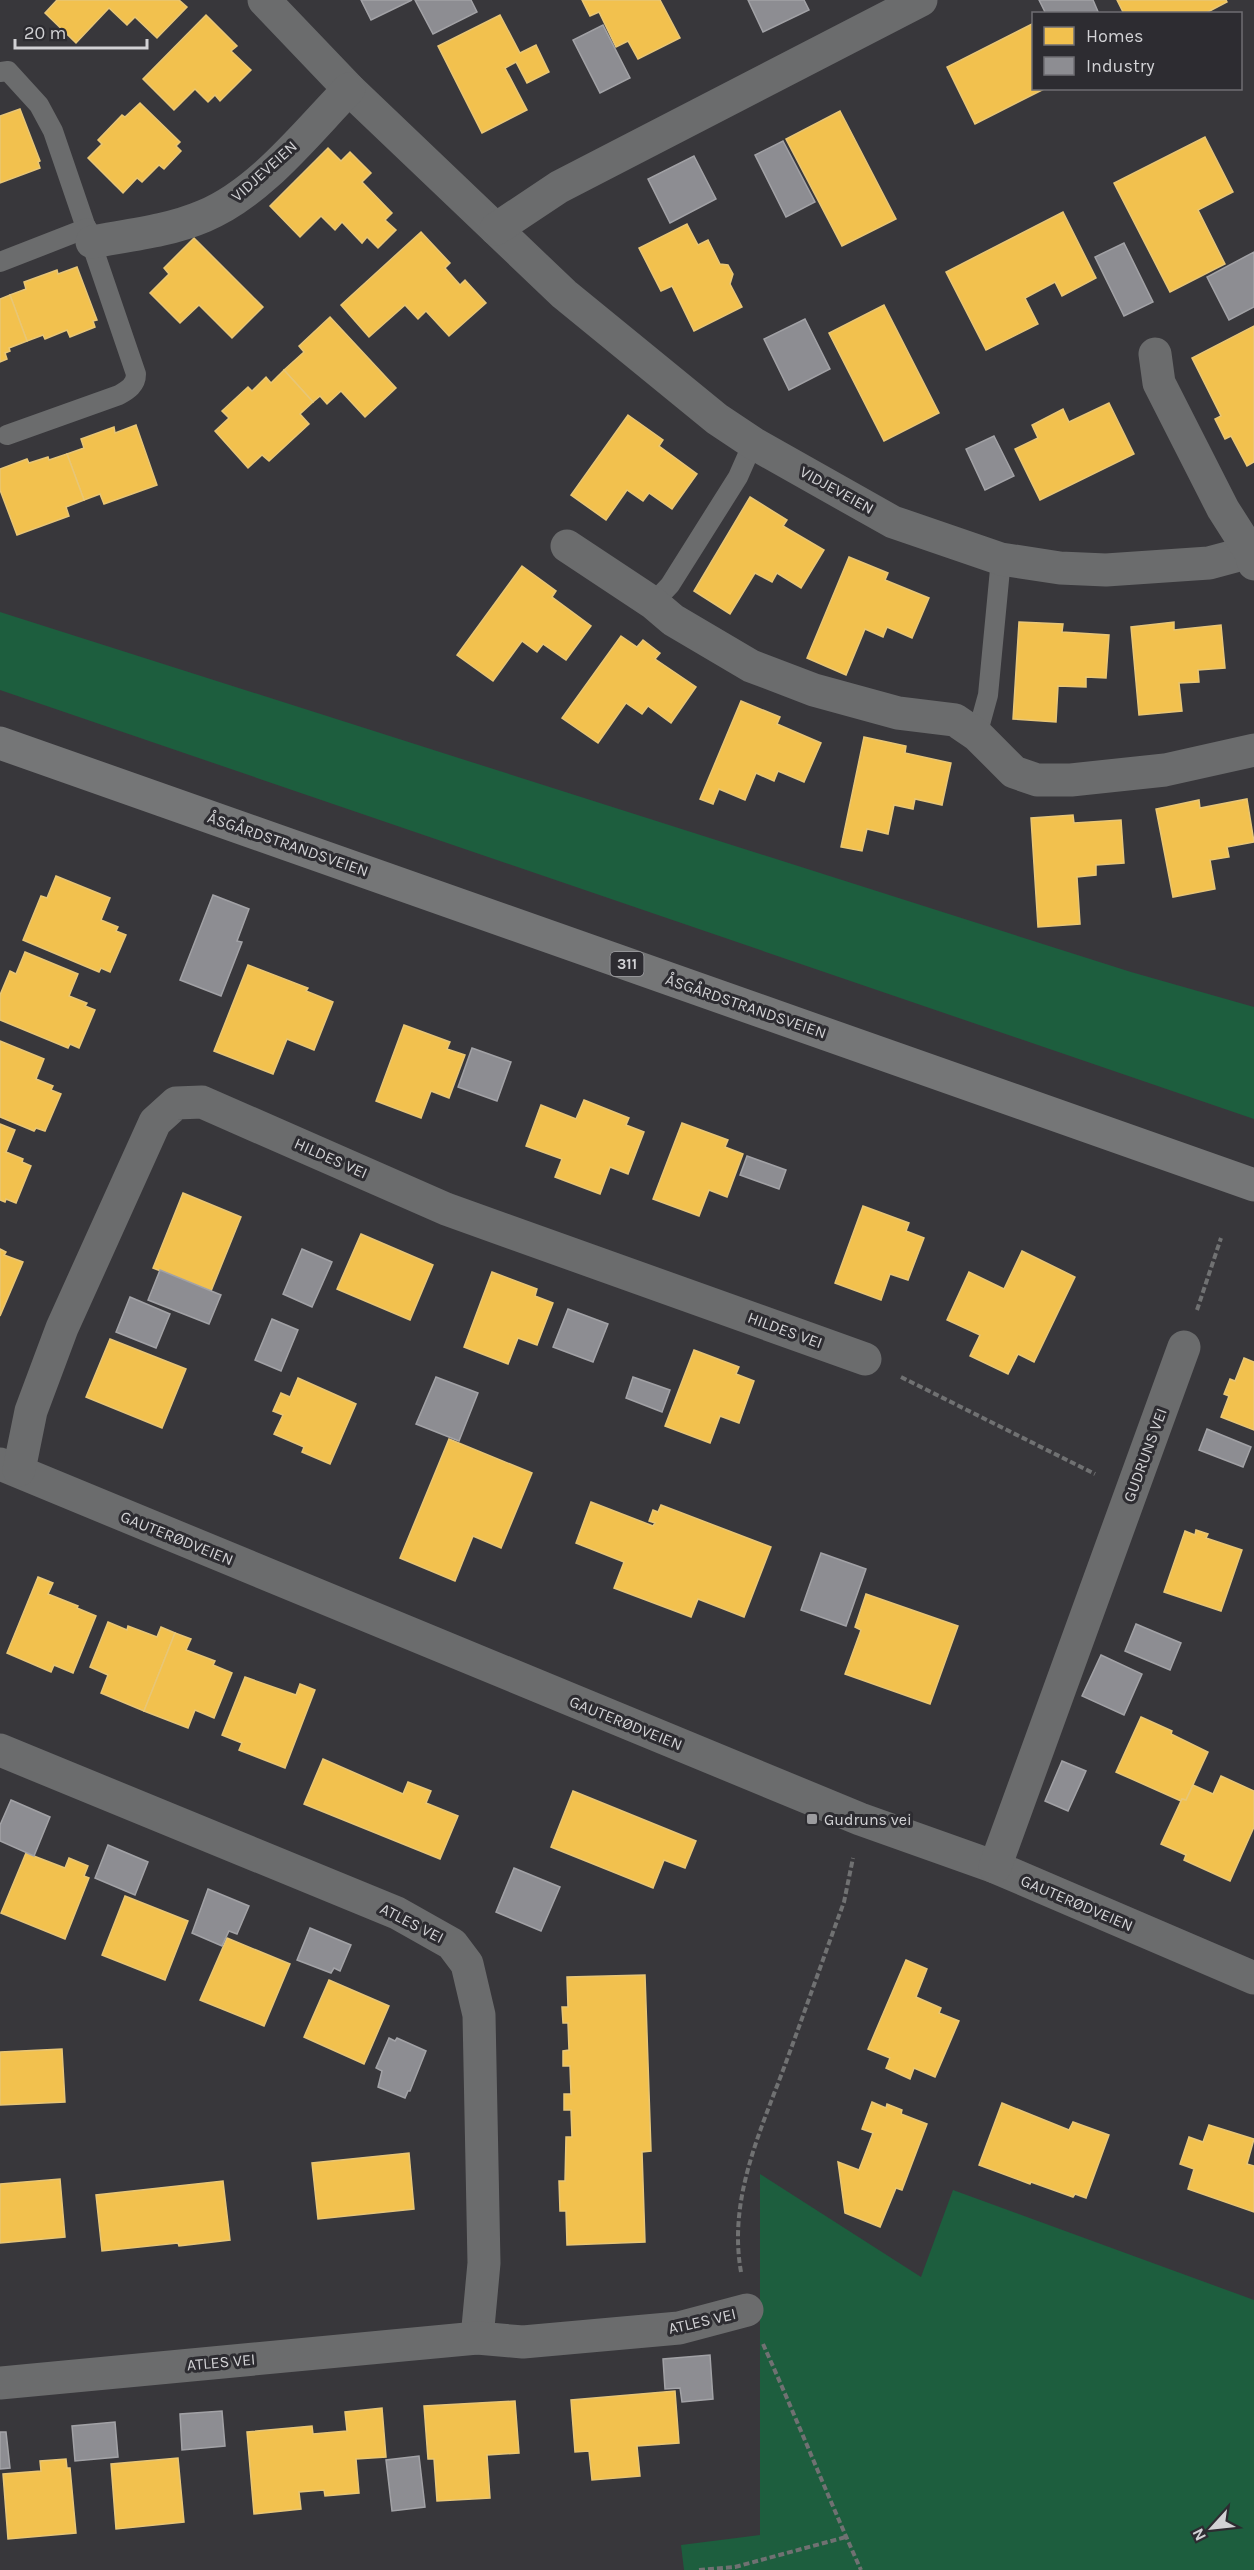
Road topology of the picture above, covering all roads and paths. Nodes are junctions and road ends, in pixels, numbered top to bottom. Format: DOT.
graph roads {
  1 [pos="264,0"];
  2 [pos="921,0"];
  3 [pos="0,72"];
  4 [pos="349,89"];
  5 [pos="496,229"];
  6 [pos="90,235"];
  7 [pos="0,262"];
  8 [pos="1155,354"];
  9 [pos="7,435"];
  10 [pos="753,443"];
  11 [pos="567,546"];
  12 [pos="1253,556"];
  13 [pos="1001,559"];
  14 [pos="653,603"];
  15 [pos="977,735"];
  16 [pos="0,743"];
  17 [pos="1254,750"];
  18 [pos="1254,1185"];
  19 [pos="1221,1238"];
  20 [pos="1184,1347"];
  21 [pos="865,1359"];
  22 [pos="9,1467"];
  23 [pos="1131,1493"];
  24 [pos="0,1749"];
  25 [pos="860,1819"];
  26 [pos="995,1867"];
  27 [pos="1254,1978"];
  28 [pos="747,2310"];
  29 [pos="477,2338"];
  30 [pos="0,2383"];
  31 [pos="846,2537"];
  32 [pos="699,2570"];
  33 [pos="861,2570"];
  1 -- 4 [label="street, VIDJEVEIEN"];
  2 -- 5 [label="street"];
  3 -- 6 [label="lane"];
  4 -- 5 [label="street, VIDJEVEIEN"];
  4 -- 6 [label="street, VIDJEVEIEN"];
  5 -- 10 [label="street, VIDJEVEIEN"];
  6 -- 7 [label="lane"];
  6 -- 9 [label="lane"];
  8 -- 12 [label="street, VIDJEVEIEN"];
  10 -- 13 [label="street, VIDJEVEIEN"];
  10 -- 14 [label="lane"];
  11 -- 14 [label="street"];
  12 -- 13 [label="street, VIDJEVEIEN"];
  13 -- 15 [label="lane"];
  14 -- 15 [label="street"];
  15 -- 17 [label="street"];
  16 -- 18 [label="main road, ÅSGÅRDSTRANDSVEIEN / 311"];
  19 -- 20 [label="path"];
  20 -- 23 [label="street, GUDRUNS VEI"];
  21 -- 22 [label="street, HILDES VEI"];
  21 -- 23 [label="path"];
  22 -- 25 [label="street, GAUTERØDVEIEN"];
  23 -- 26 [label="street, GUDRUNS VEI"];
  24 -- 29 [label="street, ATLES VEI"];
  25 -- 26 [label="street, GAUTERØDVEIEN"];
  25 -- 28 [label="path"];
  26 -- 27 [label="street, GAUTERØDVEIEN"];
  28 -- 29 [label="street, ATLES VEI"];
  28 -- 31 [label="path"];
  29 -- 30 [label="street, ATLES VEI"];
  31 -- 32 [label="path"];
  31 -- 33 [label="path"];
}
